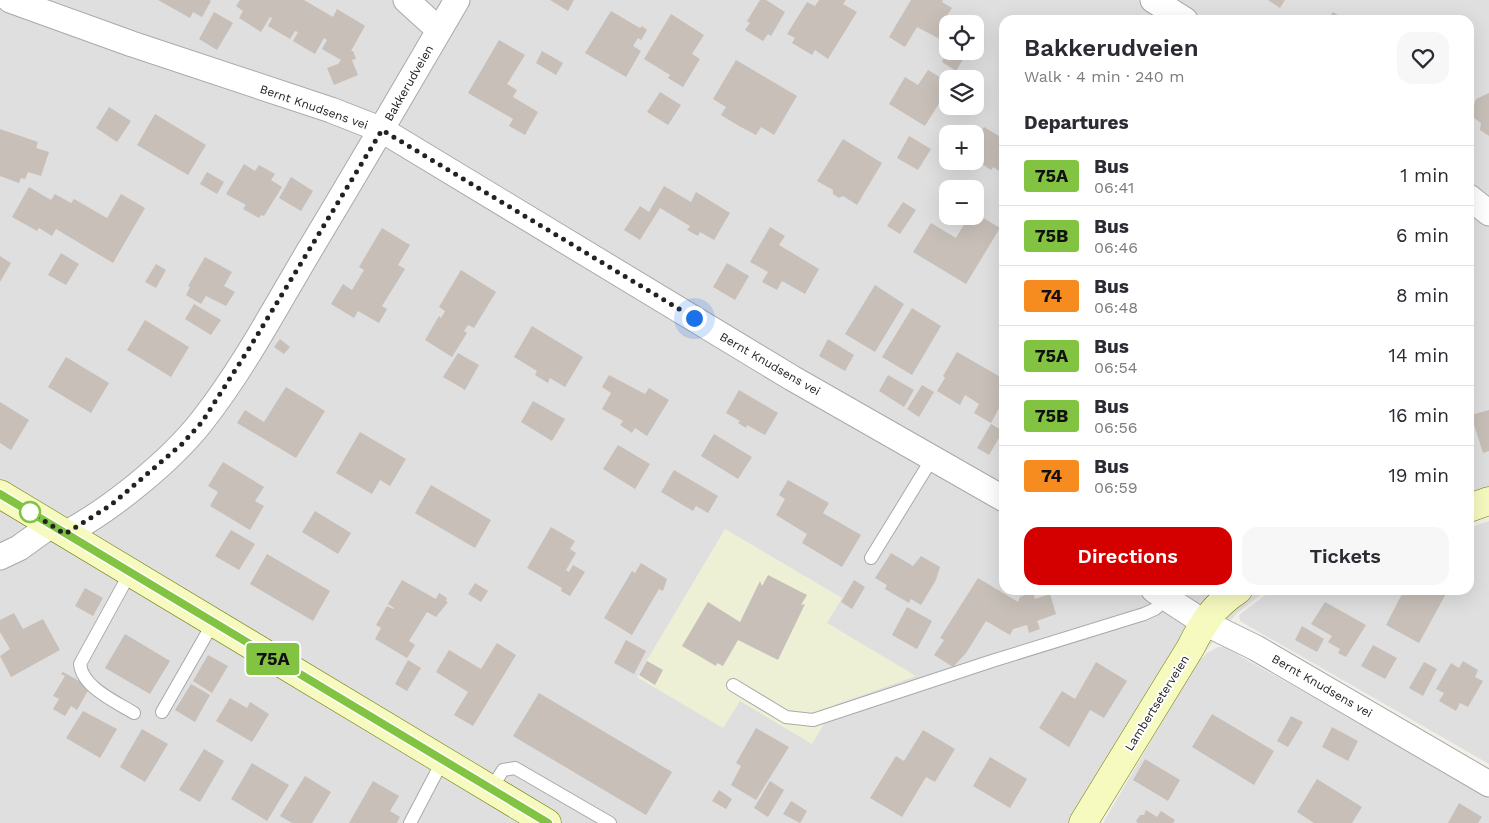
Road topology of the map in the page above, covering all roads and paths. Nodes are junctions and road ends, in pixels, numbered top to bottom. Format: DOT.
graph roads {
  1 [pos="10,0"];
  2 [pos="406,0"];
  3 [pos="457,0"];
  4 [pos="1153,0"];
  5 [pos="1177,15"];
  6 [pos="439,30"];
  7 [pos="382,130"];
  8 [pos="1474,201"];
  9 [pos="1489,213"];
  10 [pos="932,457"];
  11 [pos="0,494"];
  12 [pos="999,497"];
  13 [pos="1489,501"];
  14 [pos="1474,506"];
  15 [pos="58,530"];
  16 [pos="0,557"];
  17 [pos="870,558"];
  18 [pos="130,573"];
  19 [pos="1160,595"];
  20 [pos="1162,595"];
  21 [pos="1231,595"];
  22 [pos="1203,622"];
  23 [pos="213,623"];
  24 [pos="733,685"];
  25 [pos="134,712"];
  26 [pos="162,712"];
  27 [pos="443,760"];
  28 [pos="1489,784"];
  29 [pos="491,789"];
  30 [pos="410,823"];
  31 [pos="548,823"];
  32 [pos="610,823"];
  33 [pos="1084,823"];
  1 -- 7 [label="street, Bernt Knudsens vei"];
  2 -- 6 [label="street"];
  3 -- 6 [label="street, Bakkerudveien"];
  4 -- 5 [label="street"];
  6 -- 7 [label="street, Bakkerudveien"];
  7 -- 10 [label="street, Bernt Knudsens vei"];
  7 -- 15 [label="street, Bakkerudveien"];
  8 -- 9 [label="street"];
  10 -- 12 [label="street, Bernt Knudsens vei"];
  10 -- 17 [label="lane"];
  11 -- 15 [label="street"];
  13 -- 14 [label="street"];
  15 -- 16 [label="street, Bakkerudveien"];
  15 -- 18 [label="street"];
  18 -- 23 [label="street"];
  18 -- 25 [label="lane"];
  19 -- 24 [label="lane"];
  20 -- 22 [label="street, Bernt Knudsens vei"];
  21 -- 22 [label="street, Lambertseterveien"];
  22 -- 28 [label="street, Bernt Knudsens vei"];
  22 -- 33 [label="street, Lambertseterveien"];
  23 -- 26 [label="lane"];
  23 -- 27 [label="street"];
  27 -- 29 [label="street"];
  27 -- 30 [label="lane"];
  29 -- 31 [label="street"];
  29 -- 32 [label="lane"];
}
